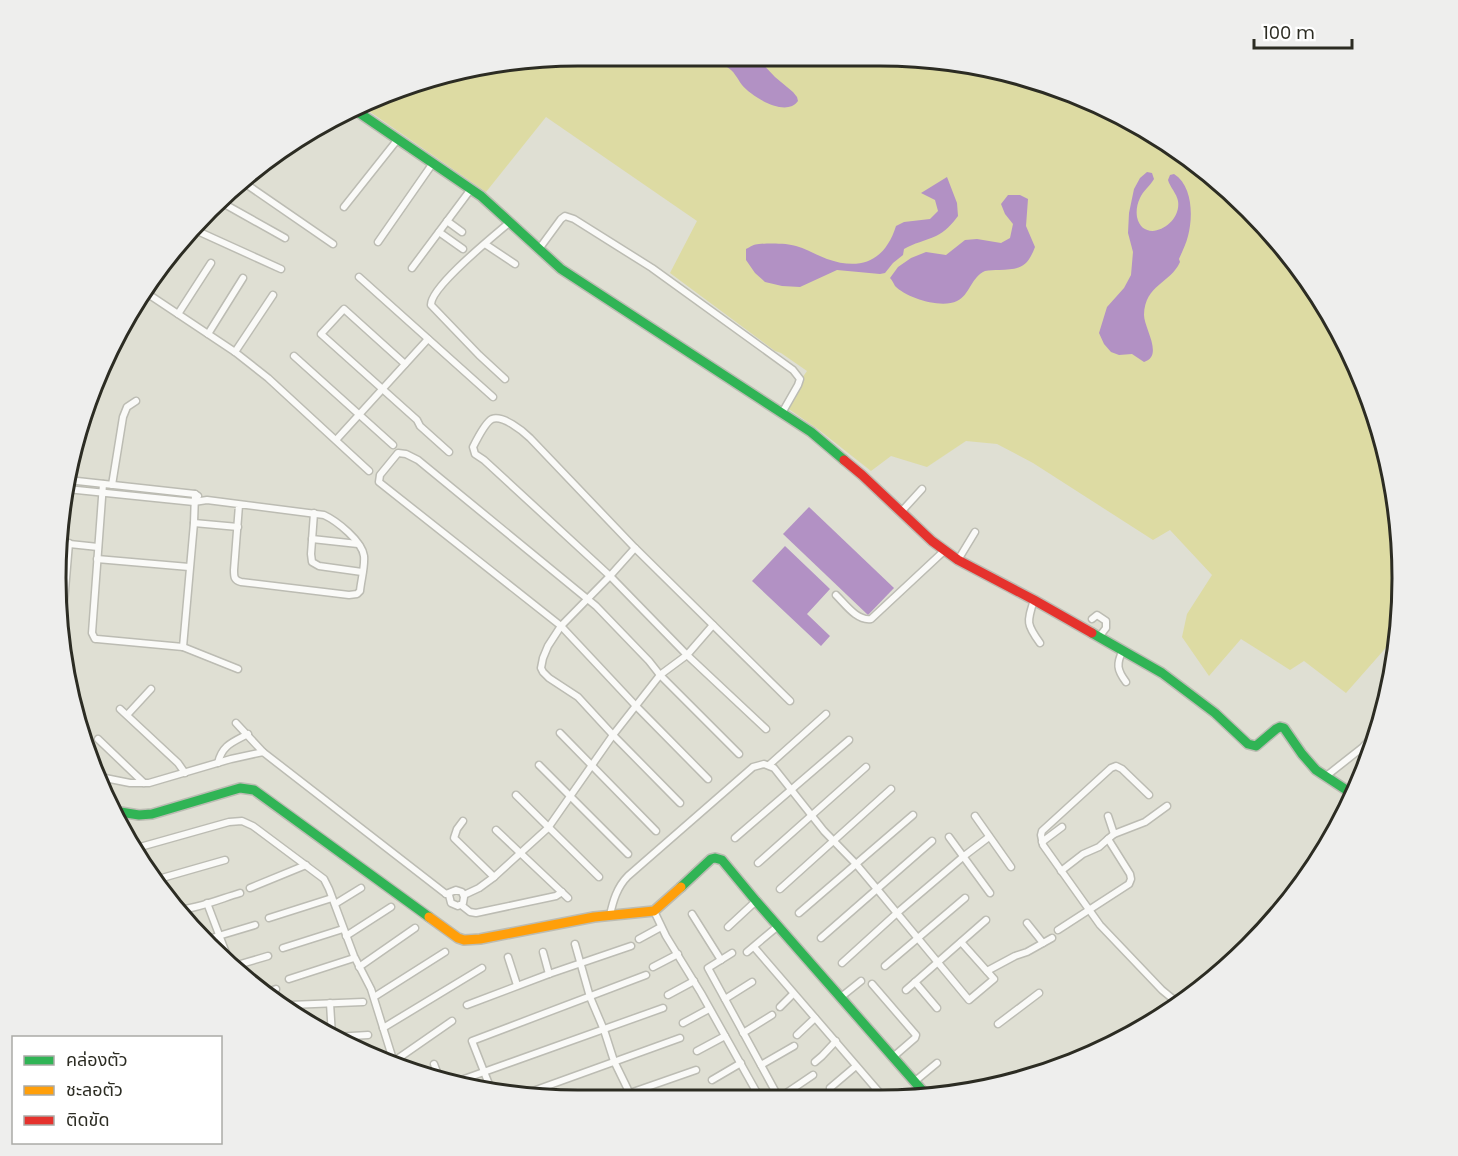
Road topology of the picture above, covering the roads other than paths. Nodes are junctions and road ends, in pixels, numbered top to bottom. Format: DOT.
graph roads {
  1 [pos="362,115"];
  2 [pos="398,140"];
  3 [pos="433,164"];
  4 [pos="249,186"];
  5 [pos="471,189"];
  6 [pos="227,205"];
  7 [pos="344,207"];
  8 [pos="447,221"];
  9 [pos="510,222"];
  10 [pos="201,232"];
  11 [pos="439,232"];
  12 [pos="462,232"];
  13 [pos="285,238"];
  14 [pos="378,242"];
  15 [pos="333,244"];
  16 [pos="485,244"];
  17 [pos="463,249"];
  18 [pos="539,249"];
  19 [pos="211,263"];
  20 [pos="515,264"];
  21 [pos="412,268"];
  22 [pos="281,269"];
  23 [pos="360,277"];
  24 [pos="243,278"];
  25 [pos="152,294"];
  26 [pos="273,295"];
  27 [pos="178,314"];
  28 [pos="208,334"];
  29 [pos="428,339"];
  30 [pos="235,352"];
  31 [pos="294,356"];
  32 [pos="405,364"];
  33 [pos="505,379"];
  34 [pos="383,389"];
  35 [pos="493,397"];
  36 [pos="136,401"];
  37 [pos="782,413"];
  38 [pos="360,415"];
  39 [pos="336,440"];
  40 [pos="393,445"];
  41 [pos="449,452"];
  42 [pos="369,471"];
  43 [pos="75,481"];
  44 [pos="103,484"];
  45 [pos="112,485"];
  46 [pos="922,489"];
  47 [pos="74,490"];
  48 [pos="102,493"];
  49 [pos="195,494"];
  50 [pos="207,500"];
  51 [pos="194,502"];
  52 [pos="239,505"];
  53 [pos="901,512"];
  54 [pos="314,513"];
  55 [pos="194,523"];
  56 [pos="238,527"];
  57 [pos="975,532"];
  58 [pos="312,538"];
  59 [pos="69,543"];
  60 [pos="358,544"];
  61 [pos="98,547"];
  62 [pos="635,549"];
  63 [pos="944,551"];
  64 [pos="97,559"];
  65 [pos="958,561"];
  66 [pos="189,567"];
  67 [pos="362,572"];
  68 [pos="610,576"];
  69 [pos="66,578"];
  70 [pos="836,595"];
  71 [pos="586,599"];
  72 [pos="1034,600"];
  73 [pos="1092,619"];
  74 [pos="713,625"];
  75 [pos="561,626"];
  76 [pos="1099,637"];
  77 [pos="1040,643"];
  78 [pos="183,647"];
  79 [pos="1123,650"];
  80 [pos="687,655"];
  81 [pos="238,669"];
  82 [pos="660,675"];
  83 [pos="1126,682"];
  84 [pos="151,689"];
  85 [pos="790,701"];
  86 [pos="636,706"];
  87 [pos="120,709"];
  88 [pos="826,714"];
  89 [pos="127,715"];
  90 [pos="236,723"];
  91 [pos="766,729"];
  92 [pos="560,733"];
  93 [pos="248,734"];
  94 [pos="613,735"];
  95 [pos="98,739"];
  96 [pos="849,740"];
  97 [pos="1364,746"];
  98 [pos="263,752"];
  99 [pos="739,754"];
  100 [pos="218,762"];
  101 [pos="539,765"];
  102 [pos="769,765"];
  103 [pos="592,766"];
  104 [pos="866,767"];
  105 [pos="185,773"];
  106 [pos="1325,777"];
  107 [pos="107,778"];
  108 [pos="708,779"];
  109 [pos="144,783"];
  110 [pos="891,789"];
  111 [pos="792,790"];
  112 [pos="1346,790"];
  113 [pos="516,795"];
  114 [pos="1149,795"];
  115 [pos="570,797"];
  116 [pos="680,803"];
  117 [pos="1167,806"];
  118 [pos="123,812"];
  119 [pos="914,814"];
  120 [pos="812,815"];
  121 [pos="975,816"];
  122 [pos="1108,816"];
  123 [pos="463,821"];
  124 [pos="1062,827"];
  125 [pos="548,828"];
  126 [pos="496,830"];
  127 [pos="656,831"];
  128 [pos="1111,836"];
  129 [pos="949,837"];
  130 [pos="989,837"];
  131 [pos="735,838"];
  132 [pos="833,841"];
  133 [pos="932,841"];
  134 [pos="1042,842"];
  135 [pos="142,846"];
  136 [pos="522,853"];
  137 [pos="628,854"];
  138 [pos="964,856"];
  139 [pos="225,860"];
  140 [pos="758,863"];
  141 [pos="856,864"];
  142 [pos="306,865"];
  143 [pos="1011,867"];
  144 [pos="1061,871"];
  145 [pos="494,877"];
  146 [pos="599,877"];
  147 [pos="163,878"];
  148 [pos="250,888"];
  149 [pos="361,888"];
  150 [pos="780,889"];
  151 [pos="878,889"];
  152 [pos="562,892"];
  153 [pos="240,893"];
  154 [pos="990,893"];
  155 [pos="446,894"];
  156 [pos="464,895"];
  157 [pos="568,898"];
  158 [pos="965,898"];
  159 [pos="333,901"];
  160 [pos="756,901"];
  161 [pos="207,903"];
  162 [pos="461,905"];
  163 [pos="186,908"];
  164 [pos="391,908"];
  165 [pos="1088,910"];
  166 [pos="654,911"];
  167 [pos="800,913"];
  168 [pos="897,913"];
  169 [pos="692,914"];
  170 [pos="610,915"];
  171 [pos="269,918"];
  172 [pos="986,920"];
  173 [pos="1027,923"];
  174 [pos="255,925"];
  175 [pos="778,926"];
  176 [pos="661,927"];
  177 [pos="728,927"];
  178 [pos="343,928"];
  179 [pos="415,928"];
  180 [pos="1058,930"];
  181 [pos="219,936"];
  182 [pos="346,936"];
  183 [pos="214,938"];
  184 [pos="821,938"];
  185 [pos="918,938"];
  186 [pos="1052,938"];
  187 [pos="639,939"];
  188 [pos="961,942"];
  189 [pos="1042,943"];
  190 [pos="575,944"];
  191 [pos="631,946"];
  192 [pos="223,947"];
  193 [pos="754,947"];
  194 [pos="283,948"];
  195 [pos="445,952"];
  196 [pos="543,952"];
  197 [pos="747,952"];
  198 [pos="732,953"];
  199 [pos="678,954"];
  200 [pos="268,956"];
  201 [pos="508,957"];
  202 [pos="354,958"];
  203 [pos="721,960"];
  204 [pos="938,962"];
  205 [pos="580,963"];
  206 [pos="842,963"];
  207 [pos="241,964"];
  208 [pos="885,966"];
  209 [pos="359,967"];
  210 [pos="653,967"];
  211 [pos="482,968"];
  212 [pos="987,970"];
  213 [pos="549,974"];
  214 [pos="646,975"];
  215 [pos="289,979"];
  216 [pos="694,981"];
  217 [pos="861,981"];
  218 [pos="752,982"];
  219 [pos="915,982"];
  220 [pos="872,984"];
  221 [pos="517,985"];
  222 [pos="906,990"];
  223 [pos="1039,993"];
  224 [pos="794,994"];
  225 [pos="668,995"];
  226 [pos="374,997"];
  227 [pos="590,997"];
  228 [pos="841,997"];
  229 [pos="1172,998"];
  230 [pos="725,999"];
  231 [pos="363,1002"];
  232 [pos="330,1004"];
  233 [pos="295,1005"];
  234 [pos="467,1005"];
  235 [pos="780,1007"];
  236 [pos="663,1008"];
  237 [pos="937,1008"];
  238 [pos="710,1009"];
  239 [pos="772,1015"];
  240 [pos="815,1018"];
  241 [pos="452,1021"];
  242 [pos="683,1023"];
  243 [pos="998,1024"];
  244 [pos="332,1026"];
  245 [pos="383,1028"];
  246 [pos="604,1030"];
  247 [pos="743,1033"];
  248 [pos="368,1035"];
  249 [pos="797,1035"];
  250 [pos="350,1036"];
  251 [pos="725,1036"];
  252 [pos="680,1038"];
  253 [pos="836,1041"];
  254 [pos="794,1046"];
  255 [pos="698,1051"];
  256 [pos="391,1055"];
  257 [pos="893,1057"];
  258 [pos="401,1059"];
  259 [pos="614,1061"];
  260 [pos="815,1062"];
  261 [pos="741,1063"];
  262 [pos="937,1063"];
  263 [pos="434,1064"];
  264 [pos="761,1065"];
  265 [pos="856,1066"];
  266 [pos="436,1070"];
  267 [pos="696,1070"];
  268 [pos="484,1072"];
  269 [pos="813,1075"];
  270 [pos="468,1078"];
  271 [pos="712,1080"];
  272 [pos="488,1082"];
  273 [pos="914,1082"];
  274 [pos="830,1088"];
  275 [pos="540,1089"];
  276 [pos="876,1089"];
  277 [pos="918,1089"];
  278 [pos="628,1090"];
  279 [pos="648,1090"];
  280 [pos="755,1090"];
  281 [pos="774,1090"];
  282 [pos="792,1090"];
  1 -- 2 [label="street"];
  2 -- 3 [label="street"];
  2 -- 7 [label="street"];
  3 -- 5 [label="street"];
  3 -- 14 [label="street"];
  4 -- 15 [label="street"];
  5 -- 8 [label="street"];
  5 -- 9 [label="street"];
  6 -- 13 [label="street"];
  8 -- 11 [label="street"];
  8 -- 12 [label="street"];
  9 -- 16 [label="street"];
  9 -- 18 [label="street"];
  10 -- 22 [label="street"];
  11 -- 17 [label="street"];
  11 -- 21 [label="street"];
  16 -- 20 [label="street"];
  16 -- 33 [label="street"];
  18 -- 37 [label="street"];
  18 -- 37 [label="street"];
  19 -- 27 [label="street"];
  23 -- 29 [label="street"];
  24 -- 28 [label="street"];
  25 -- 27 [label="street"];
  26 -- 30 [label="street"];
  27 -- 28 [label="street"];
  28 -- 30 [label="street"];
  29 -- 32 [label="street"];
  29 -- 35 [label="street"];
  30 -- 39 [label="street"];
  31 -- 38 [label="street"];
  32 -- 34 [label="street"];
  32 -- 34 [label="street"];
  34 -- 38 [label="street"];
  34 -- 41 [label="street"];
  36 -- 45 [label="street"];
  37 -- 53 [label="street"];
  38 -- 39 [label="street"];
  38 -- 40 [label="street"];
  39 -- 42 [label="street"];
  43 -- 44 [label="street"];
  44 -- 45 [label="street"];
  44 -- 48 [label="street"];
  45 -- 49 [label="street"];
  46 -- 53 [label="street"];
  47 -- 48 [label="street"];
  48 -- 51 [label="street"];
  48 -- 61 [label="street"];
  49 -- 50 [label="street"];
  49 -- 51 [label="street"];
  50 -- 51 [label="street"];
  50 -- 52 [label="street"];
  51 -- 55 [label="street"];
  52 -- 54 [label="street"];
  52 -- 56 [label="street"];
  53 -- 63 [label="street"];
  54 -- 58 [label="street"];
  54 -- 60 [label="street"];
  55 -- 56 [label="street"];
  55 -- 66 [label="street"];
  56 -- 67 [label="street"];
  57 -- 65 [label="street"];
  58 -- 60 [label="street"];
  58 -- 67 [label="street"];
  59 -- 61 [label="street"];
  59 -- 69 [label="street"];
  60 -- 67 [label="street"];
  61 -- 64 [label="street"];
  62 -- 68 [label="street"];
  62 -- 68 [label="street"];
  62 -- 74 [label="street"];
  63 -- 65 [label="street"];
  63 -- 70 [label="street"];
  64 -- 66 [label="street"];
  64 -- 78 [label="street"];
  65 -- 72 [label="street"];
  66 -- 78 [label="street"];
  68 -- 71 [label="street"];
  68 -- 80 [label="street"];
  71 -- 75 [label="street"];
  71 -- 75 [label="street"];
  71 -- 82 [label="street"];
  72 -- 76 [label="street"];
  72 -- 77 [label="street"];
  73 -- 76 [label="street"];
  74 -- 80 [label="street"];
  74 -- 85 [label="street"];
  75 -- 86 [label="street"];
  75 -- 94 [label="street"];
  76 -- 79 [label="street"];
  78 -- 81 [label="street"];
  79 -- 83 [label="street"];
  79 -- 106 [label="street"];
  80 -- 82 [label="street"];
  80 -- 91 [label="street"];
  82 -- 86 [label="street"];
  82 -- 99 [label="street"];
  84 -- 89 [label="street"];
  86 -- 94 [label="street"];
  86 -- 108 [label="street"];
  87 -- 89 [label="street"];
  88 -- 102 [label="street"];
  89 -- 105 [label="street"];
  90 -- 93 [label="street"];
  92 -- 103 [label="street"];
  93 -- 98 [label="street"];
  93 -- 100 [label="street"];
  94 -- 103 [label="street"];
  94 -- 116 [label="street"];
  95 -- 109 [label="street"];
  96 -- 111 [label="street"];
  97 -- 106 [label="street"];
  98 -- 100 [label="street"];
  98 -- 155 [label="street"];
  100 -- 105 [label="street"];
  101 -- 115 [label="street"];
  102 -- 111 [label="street"];
  102 -- 170 [label="street"];
  103 -- 115 [label="street"];
  103 -- 127 [label="street"];
  104 -- 120 [label="street"];
  105 -- 109 [label="street"];
  106 -- 112 [label="street"];
  107 -- 109 [label="street"];
  110 -- 132 [label="street"];
  111 -- 120 [label="street"];
  111 -- 131 [label="street"];
  113 -- 125 [label="street"];
  114 -- 134 [label="street"];
  115 -- 125 [label="street"];
  115 -- 137 [label="street"];
  117 -- 128 [label="street"];
  118 -- 170 [label="street"];
  119 -- 141 [label="street"];
  120 -- 132 [label="street"];
  120 -- 140 [label="street"];
  121 -- 130 [label="street"];
  122 -- 128 [label="street"];
  123 -- 145 [label="street"];
  124 -- 134 [label="street"];
  125 -- 136 [label="street"];
  125 -- 146 [label="street"];
  126 -- 136 [label="street"];
  128 -- 144 [label="street"];
  128 -- 165 [label="street"];
  129 -- 138 [label="street"];
  130 -- 138 [label="street"];
  130 -- 143 [label="street"];
  132 -- 141 [label="street"];
  132 -- 150 [label="street"];
  133 -- 151 [label="street"];
  134 -- 144 [label="street"];
  135 -- 142 [label="street"];
  136 -- 145 [label="street"];
  136 -- 152 [label="street"];
  138 -- 154 [label="street"];
  138 -- 168 [label="street"];
  139 -- 147 [label="street"];
  141 -- 151 [label="street"];
  141 -- 167 [label="street"];
  142 -- 148 [label="street"];
  142 -- 159 [label="street"];
  144 -- 165 [label="street"];
  145 -- 156 [label="street"];
  149 -- 159 [label="street"];
  151 -- 168 [label="street"];
  151 -- 184 [label="street"];
  152 -- 157 [label="street"];
  152 -- 162 [label="street"];
  153 -- 161 [label="street"];
  155 -- 156 [label="street"];
  155 -- 162 [label="street"];
  156 -- 162 [label="street"];
  158 -- 185 [label="street"];
  159 -- 171 [label="street"];
  159 -- 178 [label="street"];
  160 -- 166 [label="street"];
  160 -- 175 [label="street"];
  160 -- 177 [label="street"];
  161 -- 163 [label="street"];
  161 -- 181 [label="street"];
  164 -- 182 [label="street"];
  165 -- 180 [label="street"];
  165 -- 229 [label="street"];
  166 -- 170 [label="street"];
  166 -- 176 [label="street"];
  168 -- 185 [label="street"];
  168 -- 206 [label="street"];
  169 -- 203 [label="street"];
  172 -- 188 [label="street"];
  173 -- 189 [label="street"];
  174 -- 181 [label="street"];
  175 -- 193 [label="street"];
  175 -- 228 [label="street"];
  176 -- 187 [label="street"];
  176 -- 199 [label="street"];
  178 -- 182 [label="street"];
  178 -- 194 [label="street"];
  179 -- 209 [label="street"];
  181 -- 183 [label="street"];
  181 -- 192 [label="street"];
  182 -- 202 [label="street"];
  185 -- 204 [label="street"];
  185 -- 208 [label="street"];
  186 -- 189 [label="street"];
  188 -- 204 [label="street"];
  188 -- 212 [label="street"];
  189 -- 212 [label="street"];
  190 -- 205 [label="street"];
  191 -- 205 [label="street"];
  193 -- 197 [label="street"];
  193 -- 224 [label="street"];
  195 -- 226 [label="street"];
  196 -- 213 [label="street"];
  198 -- 203 [label="street"];
  199 -- 210 [label="street"];
  199 -- 216 [label="street"];
  200 -- 207 [label="street"];
  201 -- 221 [label="street"];
  202 -- 209 [label="street"];
  202 -- 215 [label="street"];
  203 -- 230 [label="street"];
  204 -- 212 [label="street"];
  204 -- 219 [label="street"];
  205 -- 213 [label="street"];
  205 -- 227 [label="street"];
  209 -- 226 [label="street"];
  211 -- 245 [label="street"];
  213 -- 221 [label="street"];
  214 -- 227 [label="street"];
  216 -- 225 [label="street"];
  216 -- 238 [label="street"];
  217 -- 228 [label="street"];
  218 -- 230 [label="street"];
  219 -- 222 [label="street"];
  219 -- 237 [label="street"];
  220 -- 257 [label="street"];
  221 -- 234 [label="street"];
  223 -- 243 [label="street"];
  224 -- 235 [label="street"];
  224 -- 240 [label="street"];
  226 -- 245 [label="street"];
  227 -- 246 [label="street"];
  227 -- 268 [label="street"];
  228 -- 257 [label="street"];
  230 -- 247 [label="street"];
  231 -- 232 [label="street"];
  232 -- 233 [label="street"];
  232 -- 244 [label="street"];
  236 -- 246 [label="street"];
  238 -- 242 [label="street"];
  238 -- 251 [label="street"];
  239 -- 247 [label="street"];
  240 -- 249 [label="street"];
  240 -- 253 [label="street"];
  241 -- 258 [label="street"];
  245 -- 256 [label="street"];
  246 -- 259 [label="street"];
  246 -- 268 [label="street"];
  247 -- 264 [label="street"];
  248 -- 250 [label="street"];
  251 -- 255 [label="street"];
  251 -- 261 [label="street"];
  252 -- 259 [label="street"];
  253 -- 260 [label="street"];
  253 -- 265 [label="street"];
  254 -- 264 [label="street"];
  257 -- 273 [label="street"];
  259 -- 275 [label="street"];
  259 -- 278 [label="street"];
  261 -- 271 [label="street"];
  261 -- 280 [label="street"];
  262 -- 273 [label="street"];
  263 -- 266 [label="street"];
  264 -- 281 [label="street"];
  265 -- 274 [label="street"];
  265 -- 276 [label="street"];
  267 -- 279 [label="street"];
  268 -- 270 [label="street"];
  268 -- 272 [label="street"];
  269 -- 282 [label="street"];
  273 -- 277 [label="street"];
}
